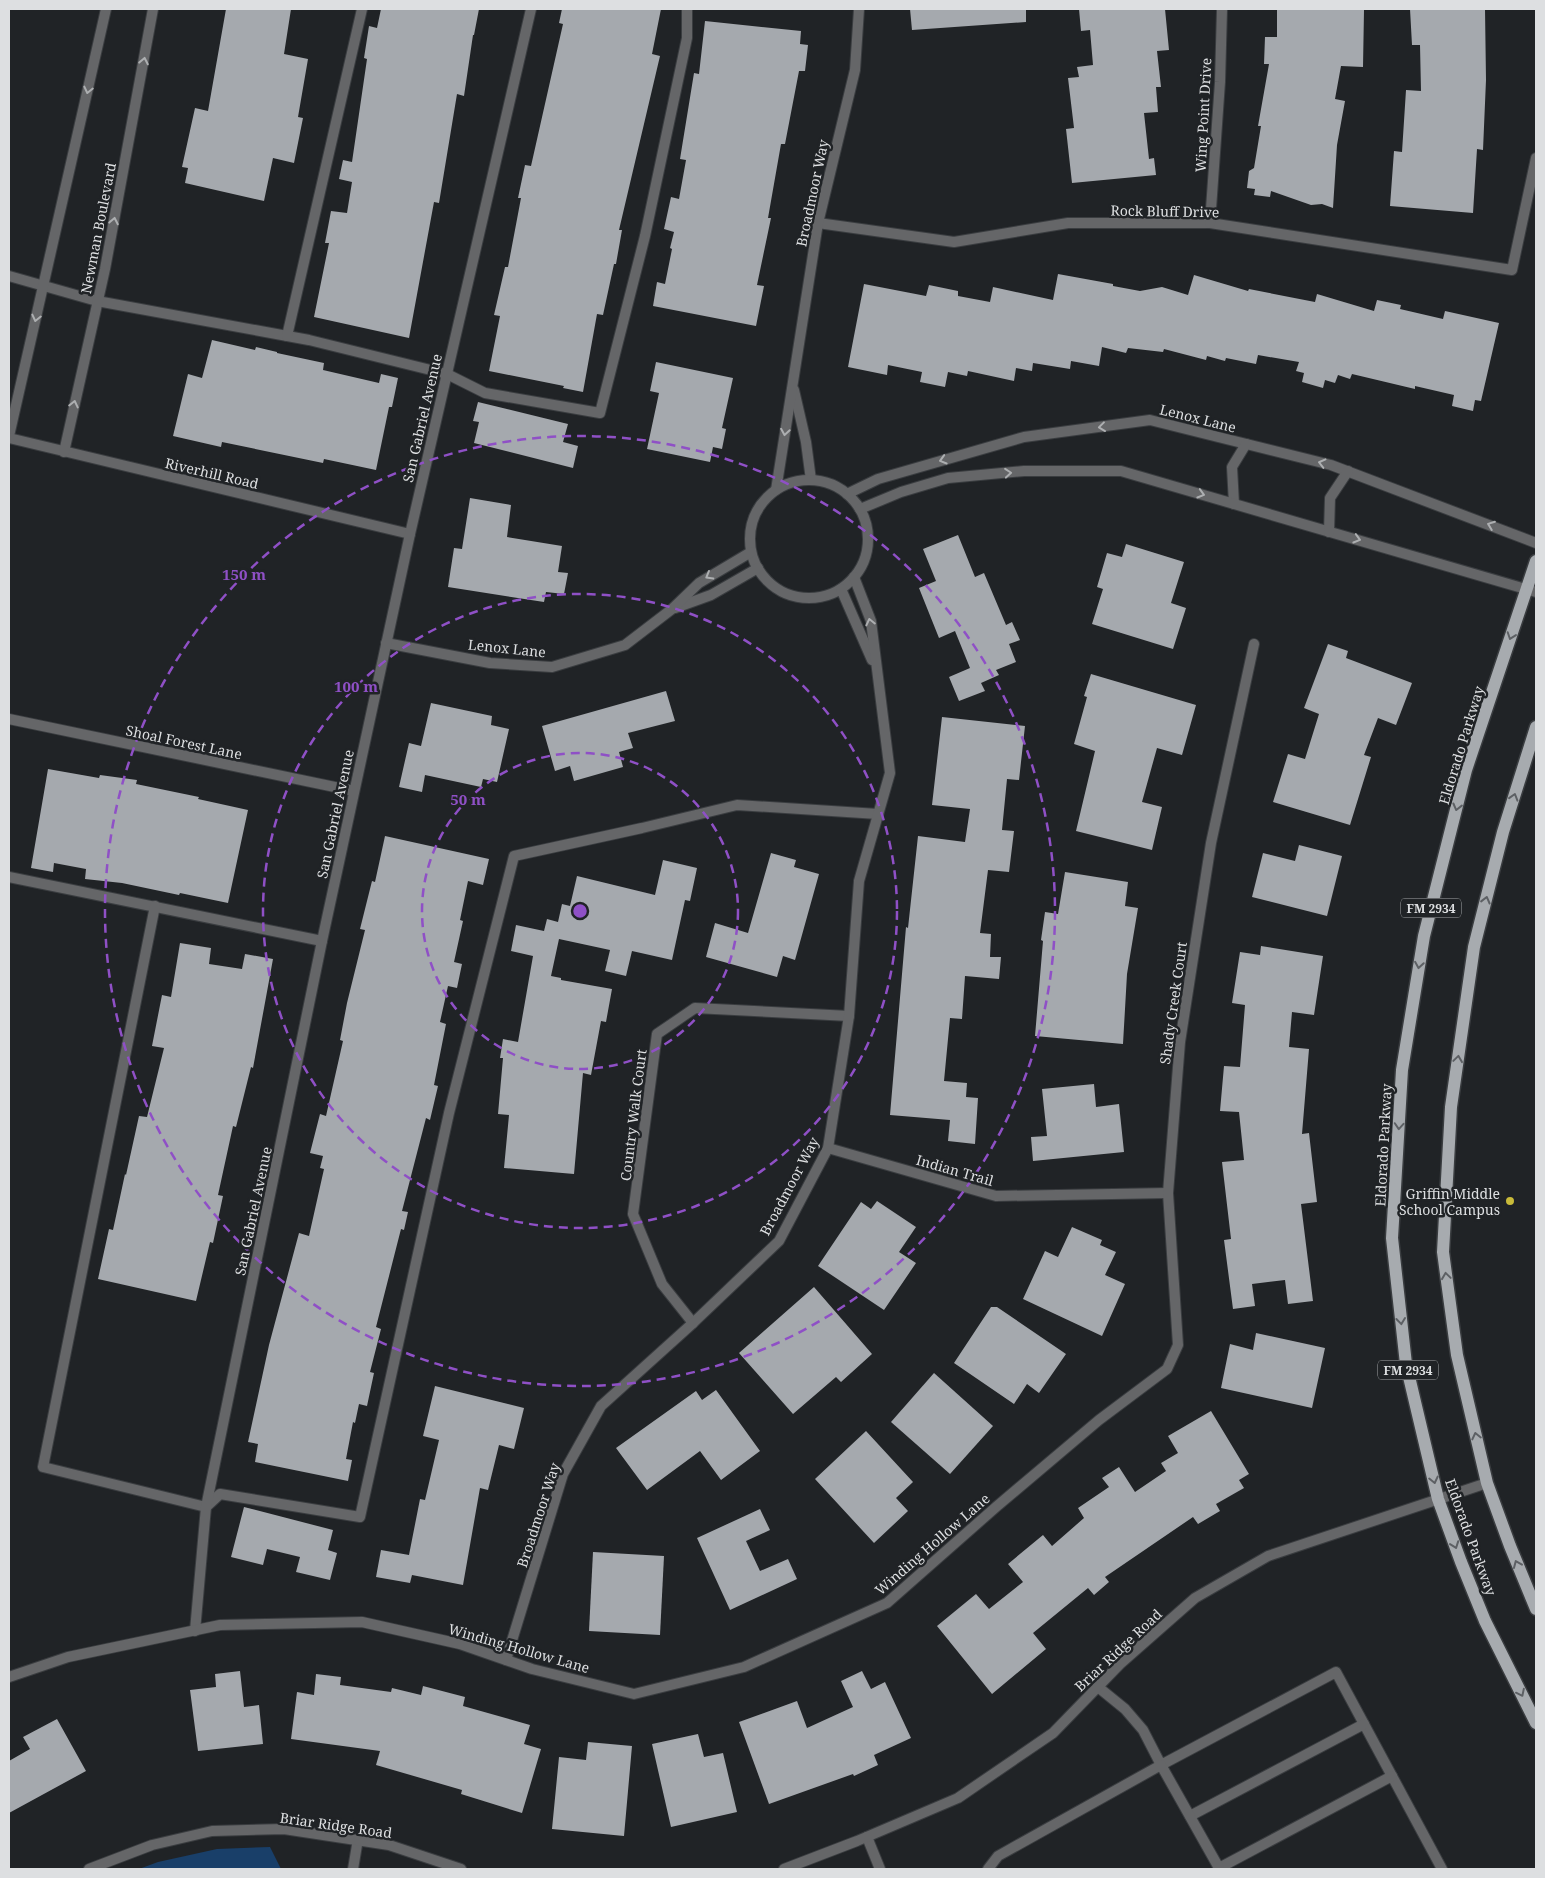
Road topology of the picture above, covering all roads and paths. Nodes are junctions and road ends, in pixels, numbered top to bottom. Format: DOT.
graph roads {
  1 [pos="106,9"];
  2 [pos="153,9"];
  3 [pos="362,9"];
  4 [pos="531,9"];
  5 [pos="688,9"];
  6 [pos="859,9"];
  7 [pos="1222,9"];
  8 [pos="1536,158"];
  9 [pos="818,223"];
  10 [pos="1210,223"];
  11 [pos="9,276"];
  12 [pos="43,285"];
  13 [pos="97,301"];
  14 [pos="288,336"];
  15 [pos="447,374"];
  16 [pos="792,384"];
  17 [pos="9,437"];
  18 [pos="1246,444"];
  19 [pos="64,452"];
  20 [pos="1348,471"];
  21 [pos="811,480"];
  22 [pos="776,490"];
  23 [pos="847,494"];
  24 [pos="1234,504"];
  25 [pos="860,509"];
  26 [pos="1330,532"];
  27 [pos="410,534"];
  28 [pos="1536,543"];
  29 [pos="751,552"];
  30 [pos="1536,561"];
  31 [pos="758,568"];
  32 [pos="854,577"];
  33 [pos="841,589"];
  34 [pos="1532,591"];
  35 [pos="672,609"];
  36 [pos="386,643"];
  37 [pos="1254,644"];
  38 [pos="877,670"];
  39 [pos="9,719"];
  40 [pos="1536,727"];
  41 [pos="354,791"];
  42 [pos="878,814"];
  43 [pos="9,876"];
  44 [pos="155,906"];
  45 [pos="322,941"];
  46 [pos="849,1016"];
  47 [pos="828,1148"];
  48 [pos="1168,1193"];
  49 [pos="693,1323"];
  50 [pos="1167,1369"];
  51 [pos="1487,1483"];
  52 [pos="1438,1499"];
  53 [pos="206,1507"];
  54 [pos="1536,1609"];
  55 [pos="195,1631"];
  56 [pos="506,1660"];
  57 [pos="9,1677"];
  58 [pos="1098,1687"];
  59 [pos="1536,1723"];
  60 [pos="1364,1724"];
  61 [pos="1161,1765"];
  62 [pos="1392,1776"];
  63 [pos="1190,1816"];
  64 [pos="867,1837"];
  65 [pos="358,1839"];
  66 [pos="1219,1868"];
  67 [pos="89,1869"];
  68 [pos="353,1869"];
  69 [pos="461,1869"];
  70 [pos="784,1869"];
  71 [pos="880,1869"];
  72 [pos="988,1869"];
  73 [pos="1442,1869"];
  1 -- 12 [label="street, one-way"];
  13 -- 2 [label="street, Newman Boulevard, one-way"];
  3 -- 14 [label="street"];
  4 -- 15 [label="street, San Gabriel Avenue"];
  5 -- 15 [label="street"];
  6 -- 9 [label="street, Broadmoor Way"];
  7 -- 10 [label="street, Wing Point Drive"];
  8 -- 10 [label="street, Rock Bluff Drive"];
  9 -- 10 [label="street, Rock Bluff Drive"];
  9 -- 16 [label="street, Broadmoor Way"];
  11 -- 12 [label="street"];
  12 -- 13 [label="street"];
  12 -- 17 [label="street, one-way"];
  13 -- 14 [label="street"];
  19 -- 13 [label="street, Newman Boulevard, one-way"];
  14 -- 15 [label="street"];
  15 -- 27 [label="street, San Gabriel Avenue"];
  16 -- 21 [label="street, Broadmoor Way"];
  16 -- 22 [label="street, Broadmoor Way, one-way"];
  17 -- 19 [label="street, Riverhill Road"];
  20 -- 18 [label="street, Lenox Lane, one-way"];
  18 -- 23 [label="street, Lenox Lane, one-way"];
  18 -- 24 [label="street"];
  19 -- 27 [label="street, Riverhill Road"];
  20 -- 26 [label="street"];
  28 -- 20 [label="street, Lenox Lane, one-way"];
  21 -- 22 [label="street"];
  21 -- 23 [label="street"];
  22 -- 29 [label="street"];
  23 -- 25 [label="street"];
  25 -- 24 [label="street, one-way"];
  24 -- 26 [label="street"];
  25 -- 32 [label="street"];
  26 -- 34 [label="street, one-way"];
  27 -- 36 [label="street, San Gabriel Avenue"];
  29 -- 31 [label="street"];
  29 -- 35 [label="street, Lenox Lane, one-way"];
  30 -- 34 [label="main road, Eldorado Parkway / FM 2934"];
  31 -- 33 [label="street"];
  31 -- 35 [label="street, Lenox Lane"];
  32 -- 33 [label="street"];
  38 -- 32 [label="street, Broadmoor Way, one-way"];
  33 -- 38 [label="street, Broadmoor Way"];
  34 -- 52 [label="main road, Eldorado Parkway / FM 2934, one-way"];
  35 -- 36 [label="street, Lenox Lane"];
  36 -- 41 [label="street, San Gabriel Avenue"];
  37 -- 48 [label="street, Shady Creek Court"];
  38 -- 42 [label="street, Broadmoor Way"];
  39 -- 41 [label="street, Shoal Forest Lane"];
  51 -- 40 [label="main road, FM 2934, one-way"];
  41 -- 45 [label="street, San Gabriel Avenue"];
  42 -- 46 [label="street, Broadmoor Way"];
  42 -- 53 [label="street"];
  43 -- 44 [label="street"];
  44 -- 45 [label="street"];
  44 -- 53 [label="street"];
  45 -- 53 [label="street, San Gabriel Avenue"];
  46 -- 47 [label="street, Broadmoor Way"];
  46 -- 49 [label="street, Country Walk Court"];
  47 -- 48 [label="street, Indian Trail"];
  47 -- 49 [label="street, Broadmoor Way"];
  48 -- 50 [label="street, Shady Creek Court"];
  49 -- 56 [label="street, Broadmoor Way"];
  50 -- 56 [label="street, Winding Hollow Lane"];
  51 -- 52 [label="street, Briar Ridge Road"];
  54 -- 51 [label="main road, FM 2934, one-way"];
  52 -- 58 [label="street, Briar Ridge Road"];
  52 -- 59 [label="main road, Eldorado Parkway / FM 2934, one-way"];
  53 -- 55 [label="street, San Gabriel Avenue"];
  55 -- 56 [label="street, Winding Hollow Lane"];
  55 -- 57 [label="street, Winding Hollow Lane"];
  58 -- 61 [label="street"];
  58 -- 64 [label="street, Briar Ridge Road"];
  60 -- 61 [label="street"];
  60 -- 62 [label="street"];
  60 -- 63 [label="street"];
  61 -- 63 [label="street"];
  61 -- 72 [label="street"];
  62 -- 66 [label="street"];
  62 -- 73 [label="street"];
  63 -- 66 [label="street"];
  64 -- 70 [label="street, Briar Ridge Road"];
  64 -- 71 [label="street"];
  65 -- 67 [label="street, Briar Ridge Road"];
  65 -- 68 [label="street"];
  65 -- 69 [label="street, Briar Ridge Road"];
}
